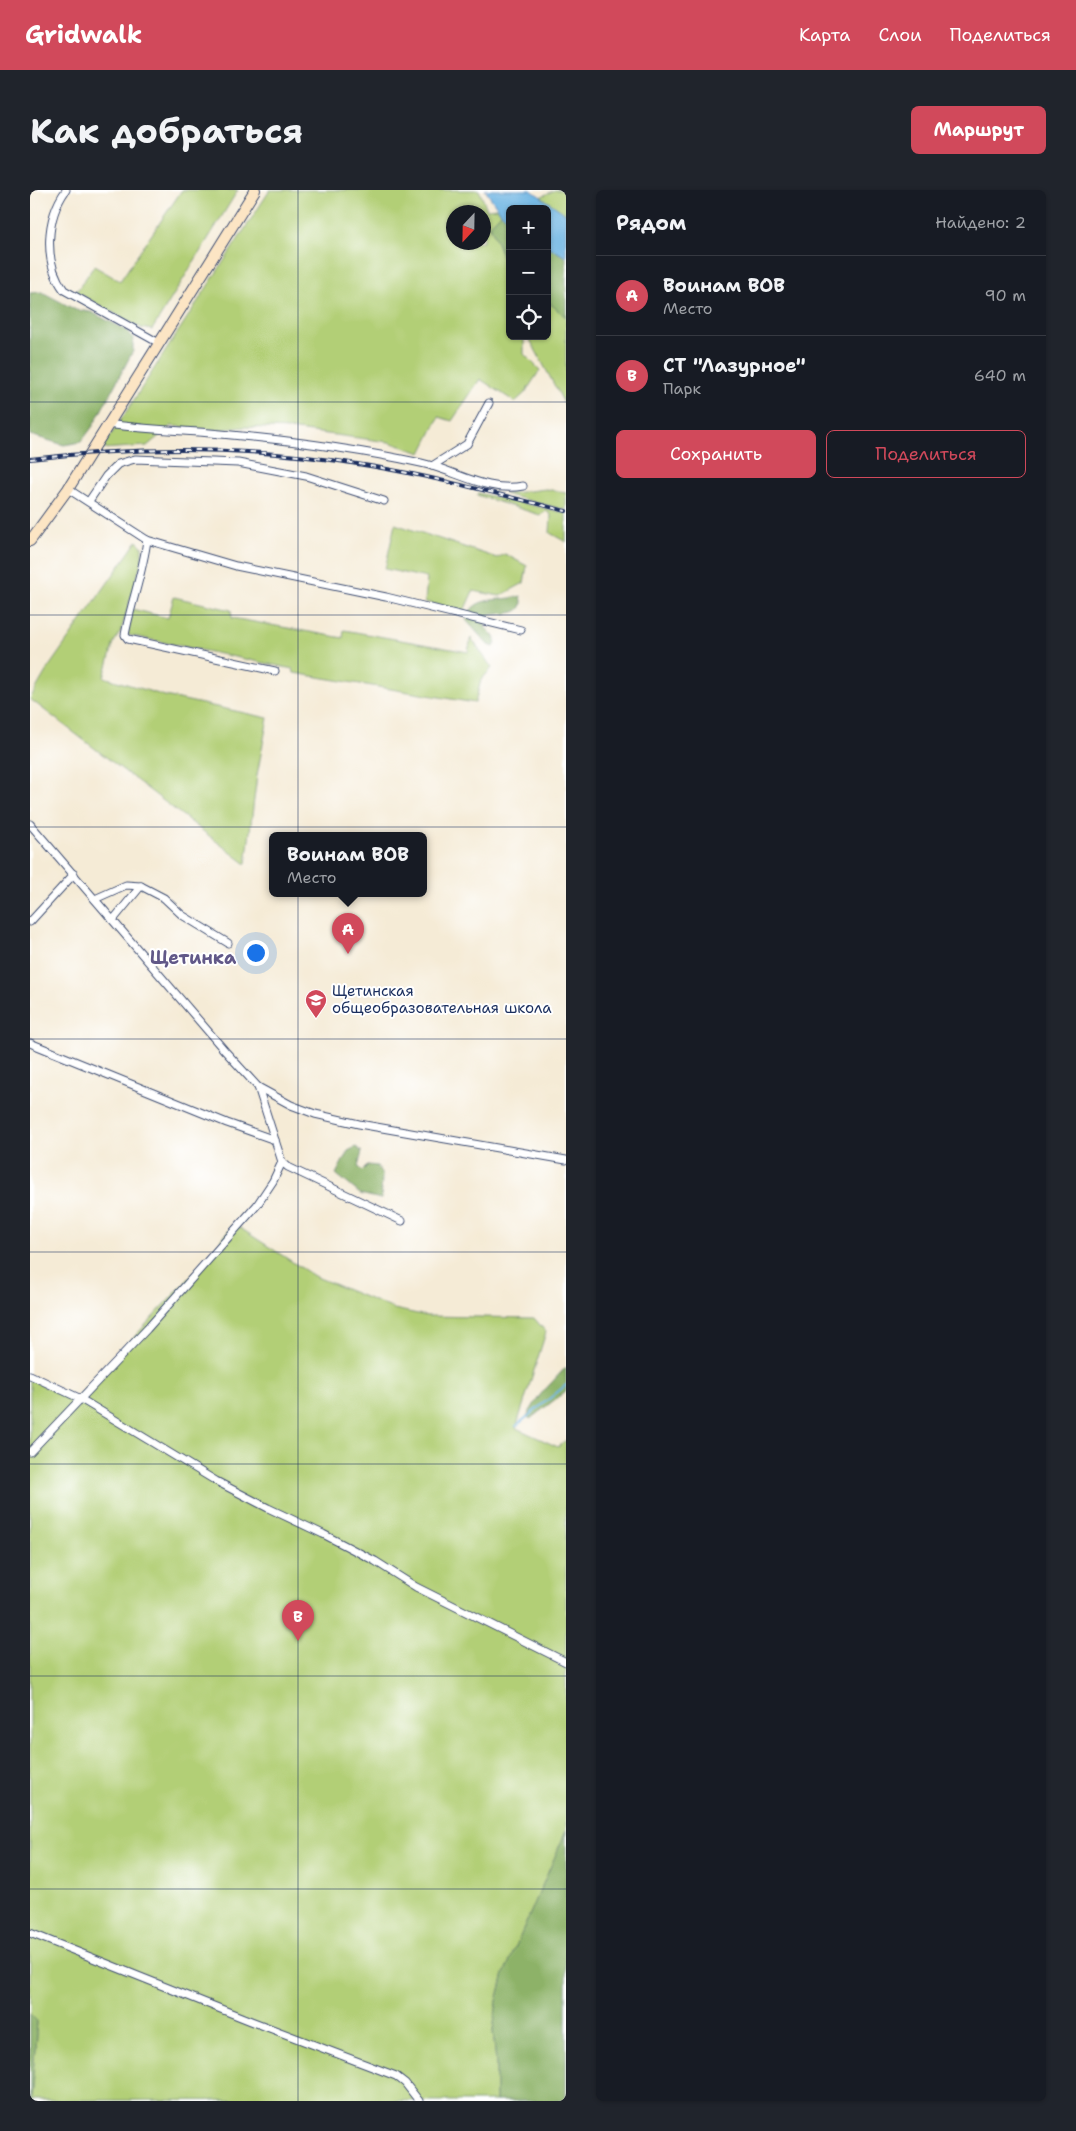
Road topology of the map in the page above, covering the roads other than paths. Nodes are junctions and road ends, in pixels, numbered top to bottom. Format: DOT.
graph roads {
  1 [pos="66,190"];
  2 [pos="255,190"];
  3 [pos="159,343"];
  4 [pos="490,403"];
  5 [pos="108,424"];
  6 [pos="432,466"];
  7 [pos="523,486"];
  8 [pos="68,489"];
  9 [pos="89,501"];
  10 [pos="384,501"];
  11 [pos="147,540"];
  12 [pos="30,541"];
  13 [pos="521,630"];
  14 [pos="275,671"];
  15 [pos="30,824"];
  16 [pos="74,874"];
  17 [pos="141,886"];
  18 [pos="95,899"];
  19 [pos="114,920"];
  20 [pos="30,922"];
  21 [pos="228,943"];
  22 [pos="30,1042"];
  23 [pos="258,1087"];
  24 [pos="275,1140"];
  25 [pos="566,1160"];
  26 [pos="282,1162"];
  27 [pos="402,1221"];
  28 [pos="30,1375"];
  29 [pos="79,1398"];
  30 [pos="30,1452"];
  31 [pos="566,1662"];
  32 [pos="30,1932"];
  33 [pos="419,2101"];
  1 -- 3 [label="street"];
  2 -- 3 [label="main road"];
  3 -- 5 [label="main road"];
  4 -- 6 [label="street"];
  5 -- 6 [label="street"];
  5 -- 8 [label="main road"];
  6 -- 7 [label="street"];
  8 -- 9 [label="street"];
  8 -- 12 [label="main road"];
  9 -- 10 [label="street"];
  9 -- 11 [label="street"];
  11 -- 13 [label="street"];
  11 -- 14 [label="street"];
  15 -- 16 [label="street"];
  16 -- 18 [label="street"];
  16 -- 20 [label="street"];
  17 -- 18 [label="street"];
  17 -- 19 [label="street"];
  17 -- 21 [label="street"];
  18 -- 19 [label="street"];
  19 -- 23 [label="street"];
  22 -- 24 [label="street"];
  23 -- 24 [label="street"];
  23 -- 25 [label="street"];
  24 -- 26 [label="street"];
  26 -- 27 [label="street"];
  26 -- 29 [label="street"];
  28 -- 29 [label="street"];
  29 -- 30 [label="street"];
  29 -- 31 [label="street"];
  32 -- 33 [label="street"];
}
